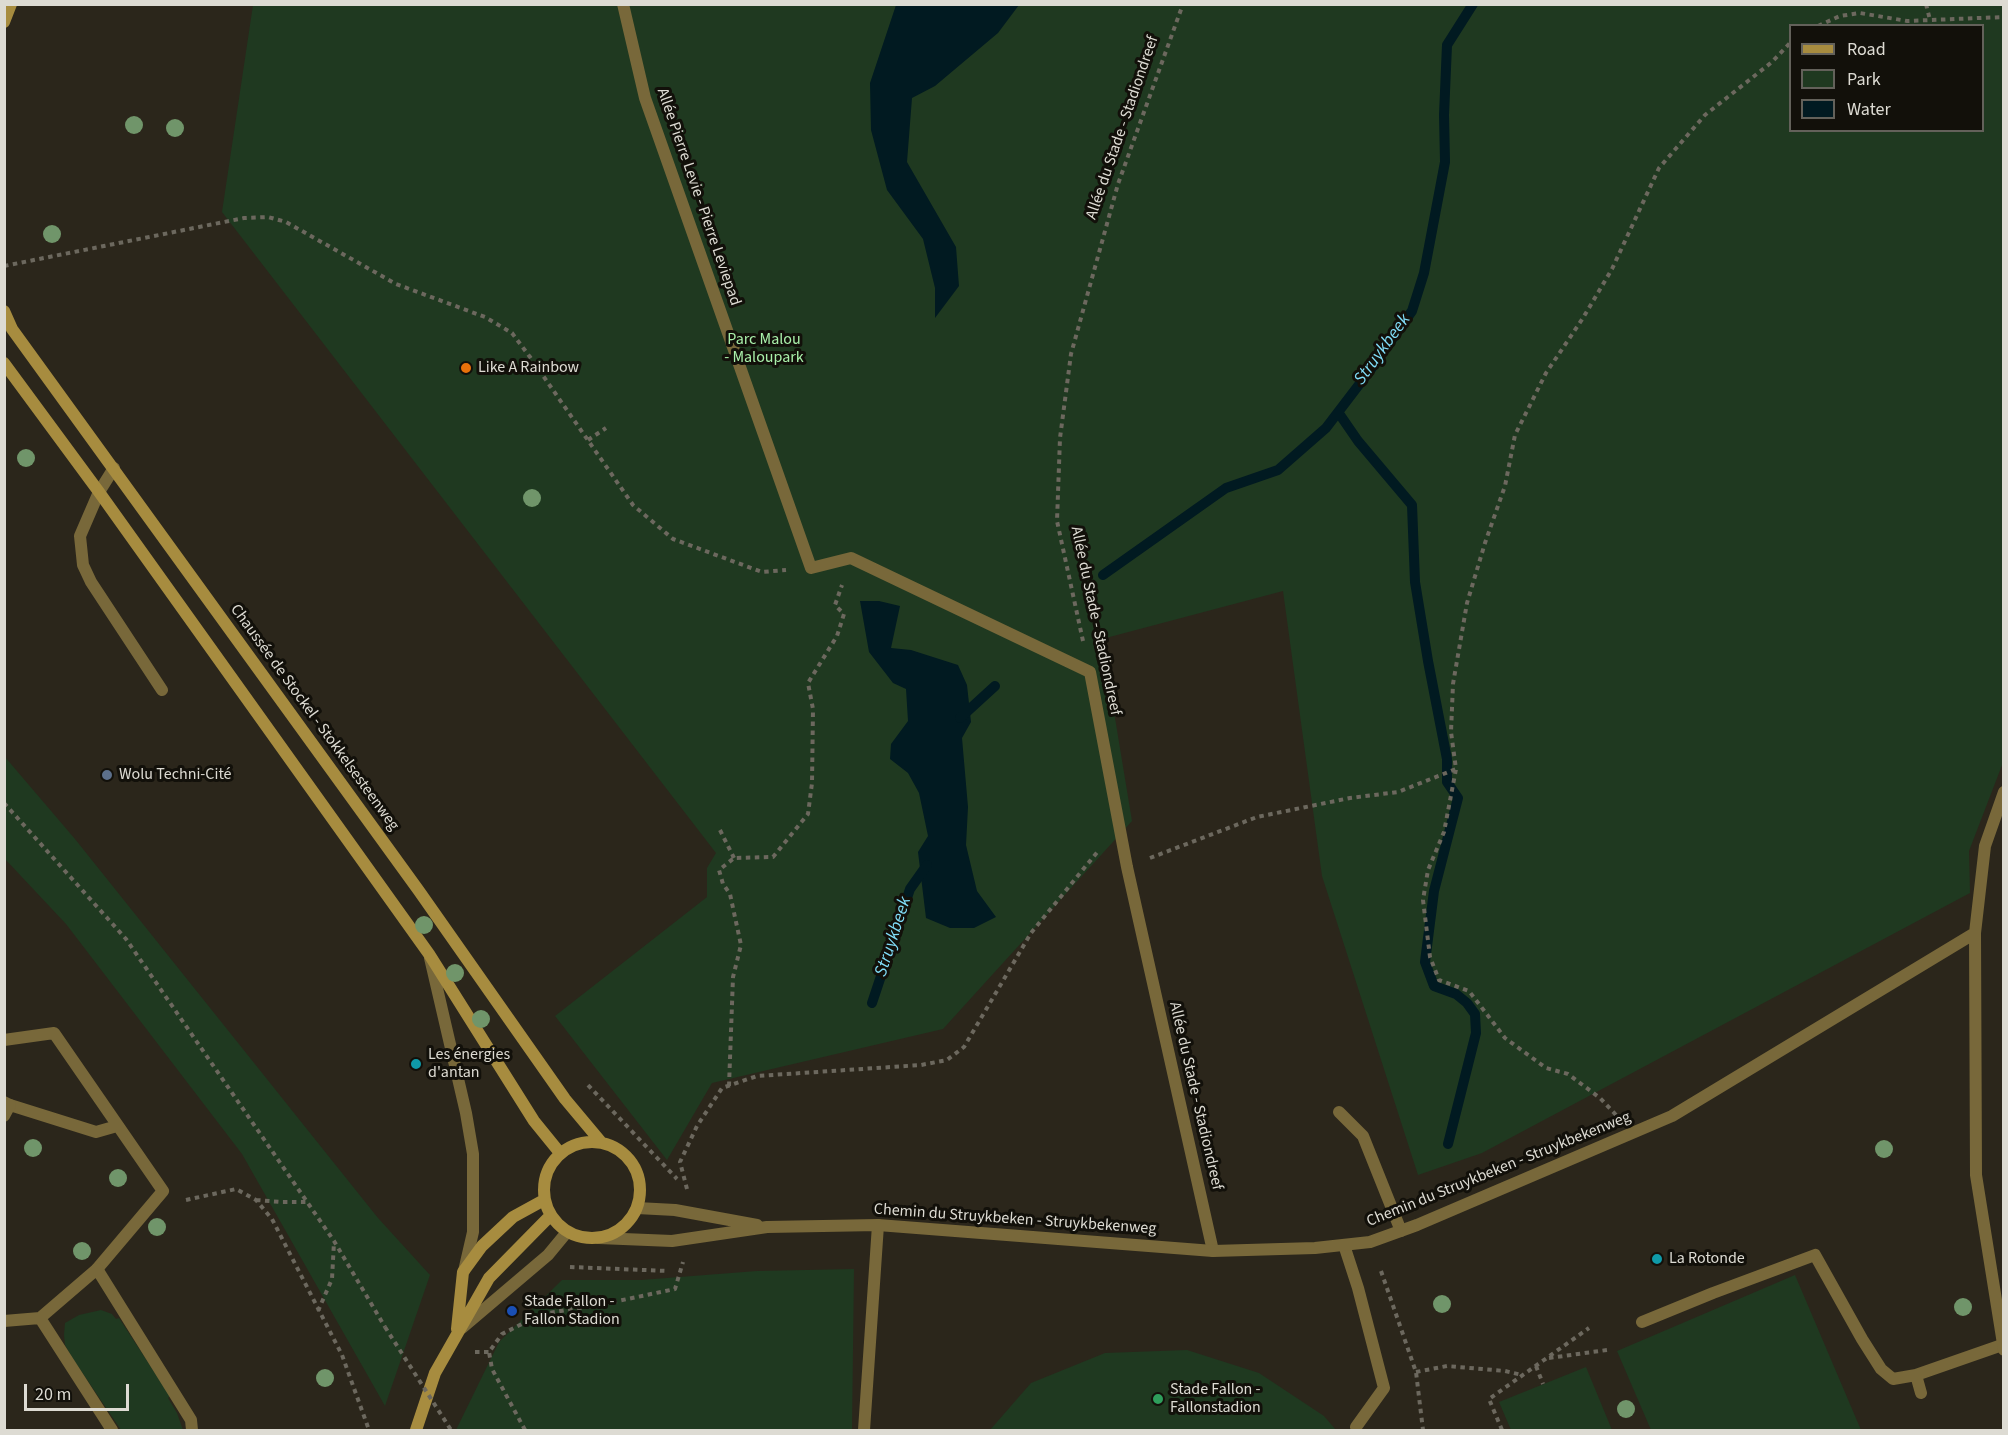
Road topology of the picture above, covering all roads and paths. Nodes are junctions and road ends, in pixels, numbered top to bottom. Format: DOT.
graph roads {
  1 [pos="11,4"];
  2 [pos="623,4"];
  3 [pos="1183,4"];
  4 [pos="1926,4"];
  5 [pos="2004,17"];
  6 [pos="1930,20"];
  7 [pos="4,22"];
  8 [pos="1822,24"];
  9 [pos="1789,46"];
  10 [pos="4,266"];
  11 [pos="4,311"];
  12 [pos="4,363"];
  13 [pos="606,428"];
  14 [pos="588,440"];
  15 [pos="114,468"];
  16 [pos="99,492"];
  17 [pos="851,558"];
  18 [pos="811,568"];
  19 [pos="1090,672"];
  20 [pos="162,690"];
  21 [pos="1456,769"];
  22 [pos="2004,792"];
  23 [pos="4,803"];
  24 [pos="1118,826"];
  25 [pos="720,830"];
  26 [pos="734,858"];
  27 [pos="1127,867"];
  28 [pos="1975,933"];
  29 [pos="429,954"];
  30 [pos="4,1040"];
  31 [pos="729,1086"];
  32 [pos="580,1088"];
  33 [pos="6,1108"];
  34 [pos="1339,1112"];
  35 [pos="117,1126"];
  36 [pos="1633,1133"];
  37 [pos="601,1142"];
  38 [pos="560,1153"];
  39 [pos="680,1162"];
  40 [pos="677,1179"];
  41 [pos="163,1191"];
  42 [pos="256,1200"];
  43 [pos="544,1200"];
  44 [pos="307,1202"];
  45 [pos="637,1208"];
  46 [pos="550,1216"];
  47 [pos="878,1225"];
  48 [pos="767,1227"];
  49 [pos="1401,1231"];
  50 [pos="567,1232"];
  51 [pos="599,1239"];
  52 [pos="334,1241"];
  53 [pos="1370,1242"];
  54 [pos="1344,1245"];
  55 [pos="1213,1251"];
  56 [pos="569,1267"];
  57 [pos="97,1269"];
  58 [pos="668,1271"];
  59 [pos="463,1272"];
  60 [pos="675,1289"];
  61 [pos="318,1311"];
  62 [pos="40,1318"];
  63 [pos="4,1321"];
  64 [pos="1642,1322"];
  65 [pos="1589,1328"];
  66 [pos="456,1333"];
  67 [pos="2003,1348"];
  68 [pos="1607,1350"];
  69 [pos="475,1352"];
  70 [pos="489,1352"];
  71 [pos="1547,1358"];
  72 [pos="1536,1366"];
  73 [pos="1416,1372"];
  74 [pos="1916,1375"];
  75 [pos="1522,1376"];
  76 [pos="1543,1384"];
  77 [pos="1921,1393"];
  78 [pos="1356,1427"];
  79 [pos="368,1429"];
  80 [pos="112,1431"];
  81 [pos="192,1431"];
  82 [pos="416,1431"];
  83 [pos="451,1431"];
  84 [pos="525,1431"];
  85 [pos="864,1431"];
  86 [pos="1422,1431"];
  87 [pos="1502,1431"];
  1 -- 7 [label="street"];
  2 -- 18 [label="street, Allée Pierre Levie - Pierre Leviepad"];
  3 -- 19 [label="path, Allée du Stade - Stadiondreef"];
  4 -- 6 [label="path"];
  5 -- 6 [label="path"];
  6 -- 8 [label="path"];
  9 -- 21 [label="path"];
  10 -- 14 [label="path"];
  11 -- 15 [label="street, Chaussée de Stockel - Stokkelsesteenweg"];
  12 -- 16 [label="street"];
  13 -- 14 [label="path"];
  14 -- 18 [label="path"];
  15 -- 16 [label="street"];
  15 -- 37 [label="street, Chaussée de Stockel - Stokkelsesteenweg"];
  16 -- 20 [label="street"];
  16 -- 29 [label="street"];
  17 -- 18 [label="street"];
  17 -- 19 [label="street"];
  17 -- 26 [label="path"];
  19 -- 24 [label="street, Allée du Stade - Stadiondreef"];
  21 -- 27 [label="path"];
  21 -- 36 [label="path"];
  22 -- 28 [label="street"];
  23 -- 44 [label="path"];
  24 -- 27 [label="street, Allée du Stade - Stadiondreef"];
  24 -- 31 [label="path"];
  25 -- 26 [label="path"];
  26 -- 31 [label="path"];
  27 -- 55 [label="street, Allée du Stade - Stadiondreef"];
  28 -- 36 [label="street, Chemin du Struykbeken - Struykbekenweg"];
  28 -- 67 [label="street"];
  29 -- 38 [label="street"];
  29 -- 59 [label="street"];
  30 -- 35 [label="street"];
  31 -- 39 [label="path"];
  32 -- 40 [label="path"];
  33 -- 35 [label="street"];
  34 -- 49 [label="street"];
  35 -- 41 [label="street"];
  36 -- 49 [label="street, Chemin du Struykbeken - Struykbekenweg"];
  37 -- 38 [label="street"];
  37 -- 45 [label="street, Chaussée de Stockel - Stokkelsesteenweg"];
  38 -- 43 [label="street"];
  41 -- 42 [label="path"];
  41 -- 57 [label="street"];
  42 -- 44 [label="path"];
  42 -- 61 [label="path"];
  43 -- 46 [label="street"];
  43 -- 59 [label="street"];
  44 -- 52 [label="path"];
  45 -- 48 [label="street, Chemin du Struykbeken - Struykbekenweg"];
  45 -- 51 [label="street"];
  46 -- 50 [label="street"];
  46 -- 66 [label="street"];
  47 -- 48 [label="street, Chemin du Struykbeken - Struykbekenweg"];
  47 -- 55 [label="street, Chemin du Struykbeken - Struykbekenweg"];
  47 -- 85 [label="street"];
  48 -- 51 [label="street, Chemin du Struykbeken - Struykbekenweg"];
  49 -- 53 [label="street, Chemin du Struykbeken - Struykbekenweg"];
  50 -- 51 [label="street"];
  50 -- 66 [label="street"];
  52 -- 61 [label="path"];
  52 -- 83 [label="path, bridge"];
  53 -- 54 [label="street, Chemin du Struykbeken - Struykbekenweg"];
  53 -- 73 [label="path"];
  54 -- 55 [label="street, Chemin du Struykbeken - Struykbekenweg"];
  54 -- 78 [label="street"];
  56 -- 58 [label="path"];
  57 -- 62 [label="street"];
  57 -- 81 [label="street"];
  59 -- 66 [label="street"];
  60 -- 70 [label="path"];
  61 -- 79 [label="path"];
  62 -- 63 [label="street"];
  62 -- 80 [label="street"];
  64 -- 74 [label="street"];
  65 -- 71 [label="path"];
  66 -- 82 [label="street"];
  67 -- 74 [label="street"];
  68 -- 71 [label="path"];
  69 -- 70 [label="path"];
  70 -- 84 [label="path"];
  71 -- 72 [label="path"];
  72 -- 75 [label="path"];
  72 -- 76 [label="path"];
  73 -- 75 [label="path"];
  73 -- 86 [label="path"];
  74 -- 77 [label="street"];
  75 -- 87 [label="path"];
}
